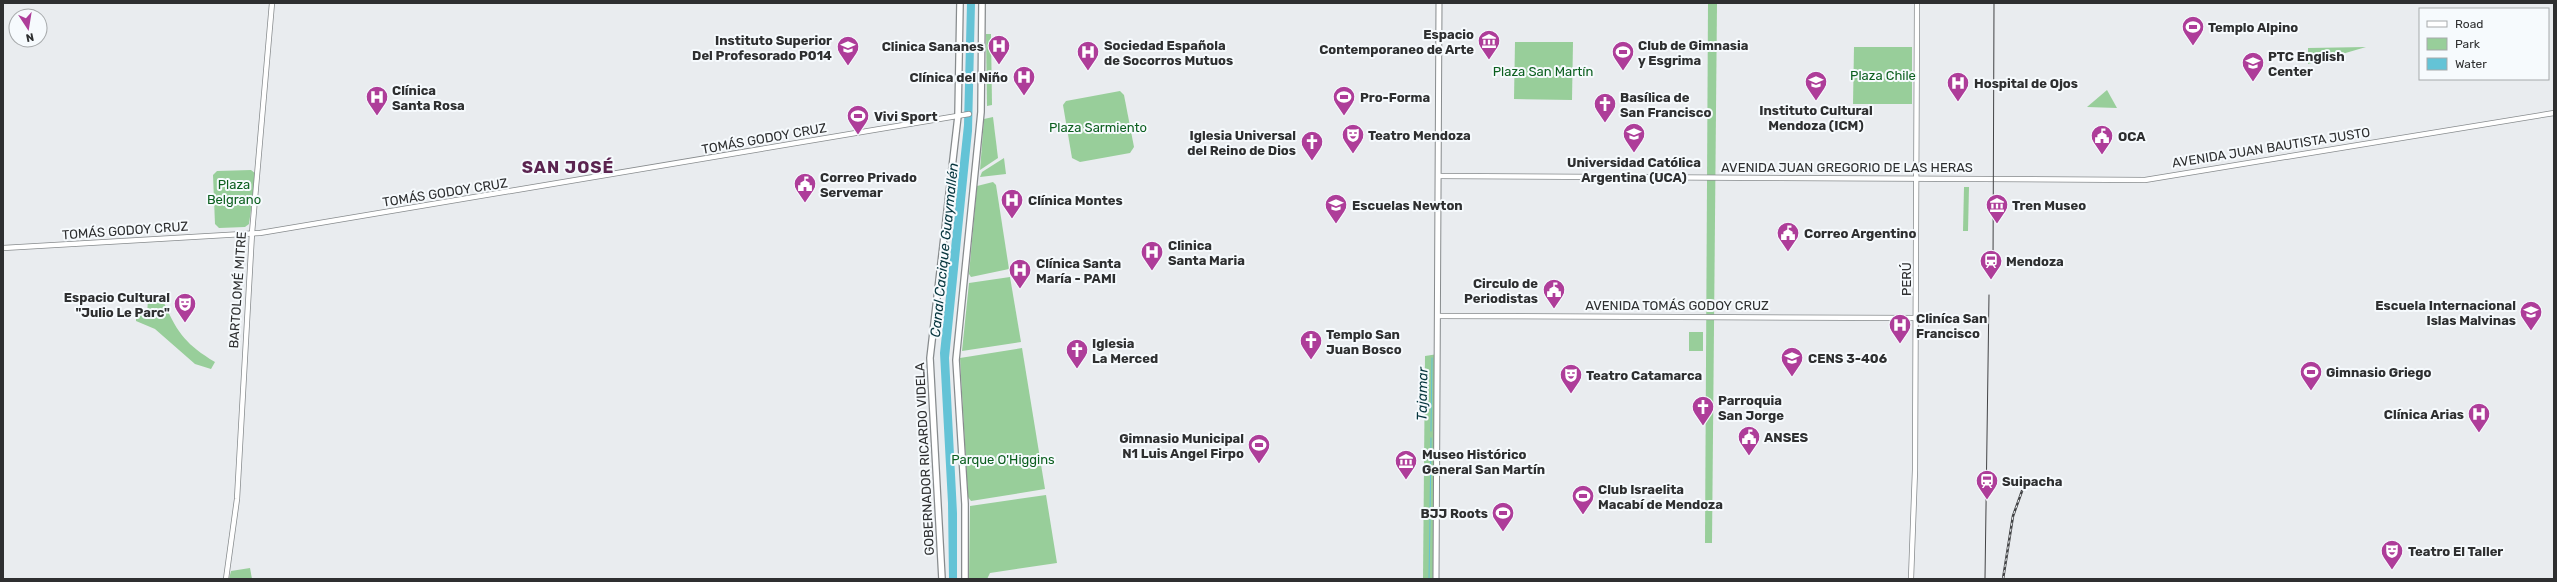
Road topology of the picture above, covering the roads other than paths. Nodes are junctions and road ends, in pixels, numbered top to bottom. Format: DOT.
graph roads {
  1 [pos="272,3"];
  2 [pos="960,3"];
  3 [pos="982,3"];
  4 [pos="1439,3"];
  5 [pos="1917,3"];
  6 [pos="2554,113"];
  7 [pos="967,114"];
  8 [pos="958,116"];
  9 [pos="1439,176"];
  10 [pos="1916,178"];
  11 [pos="1991,179"];
  12 [pos="252,233"];
  13 [pos="3,248"];
  14 [pos="1438,316"];
  15 [pos="1917,318"];
  16 [pos="226,579"];
  17 [pos="942,579"];
  18 [pos="965,579"];
  19 [pos="1436,579"];
  20 [pos="1911,579"];
  1 -- 12 [label="main road, BARTOLOMÉ MITRE"];
  2 -- 8 [label="highway, GOBERNADOR RICARDO VIDELA"];
  3 -- 18 [label="highway"];
  4 -- 9 [label="main road"];
  5 -- 10 [label="main road, PERÚ"];
  6 -- 11 [label="main road, AVENIDA JUAN BAUTISTA JUSTO"];
  7 -- 8 [label="main road, TOMÁS GODOY CRUZ"];
  8 -- 12 [label="main road, TOMÁS GODOY CRUZ"];
  8 -- 17 [label="highway, GOBERNADOR RICARDO VIDELA"];
  9 -- 10 [label="main road, AVENIDA JUAN GREGORIO DE LAS HERAS"];
  9 -- 14 [label="main road"];
  10 -- 11 [label="main road, AVENIDA JUAN GREGORIO DE LAS HERAS"];
  10 -- 15 [label="main road, PERÚ"];
  12 -- 13 [label="main road, TOMÁS GODOY CRUZ"];
  12 -- 16 [label="main road, BARTOLOMÉ MITRE"];
  14 -- 15 [label="main road, AVENIDA TOMÁS GODOY CRUZ"];
  14 -- 19 [label="main road"];
  15 -- 20 [label="main road, PERÚ"];
}
